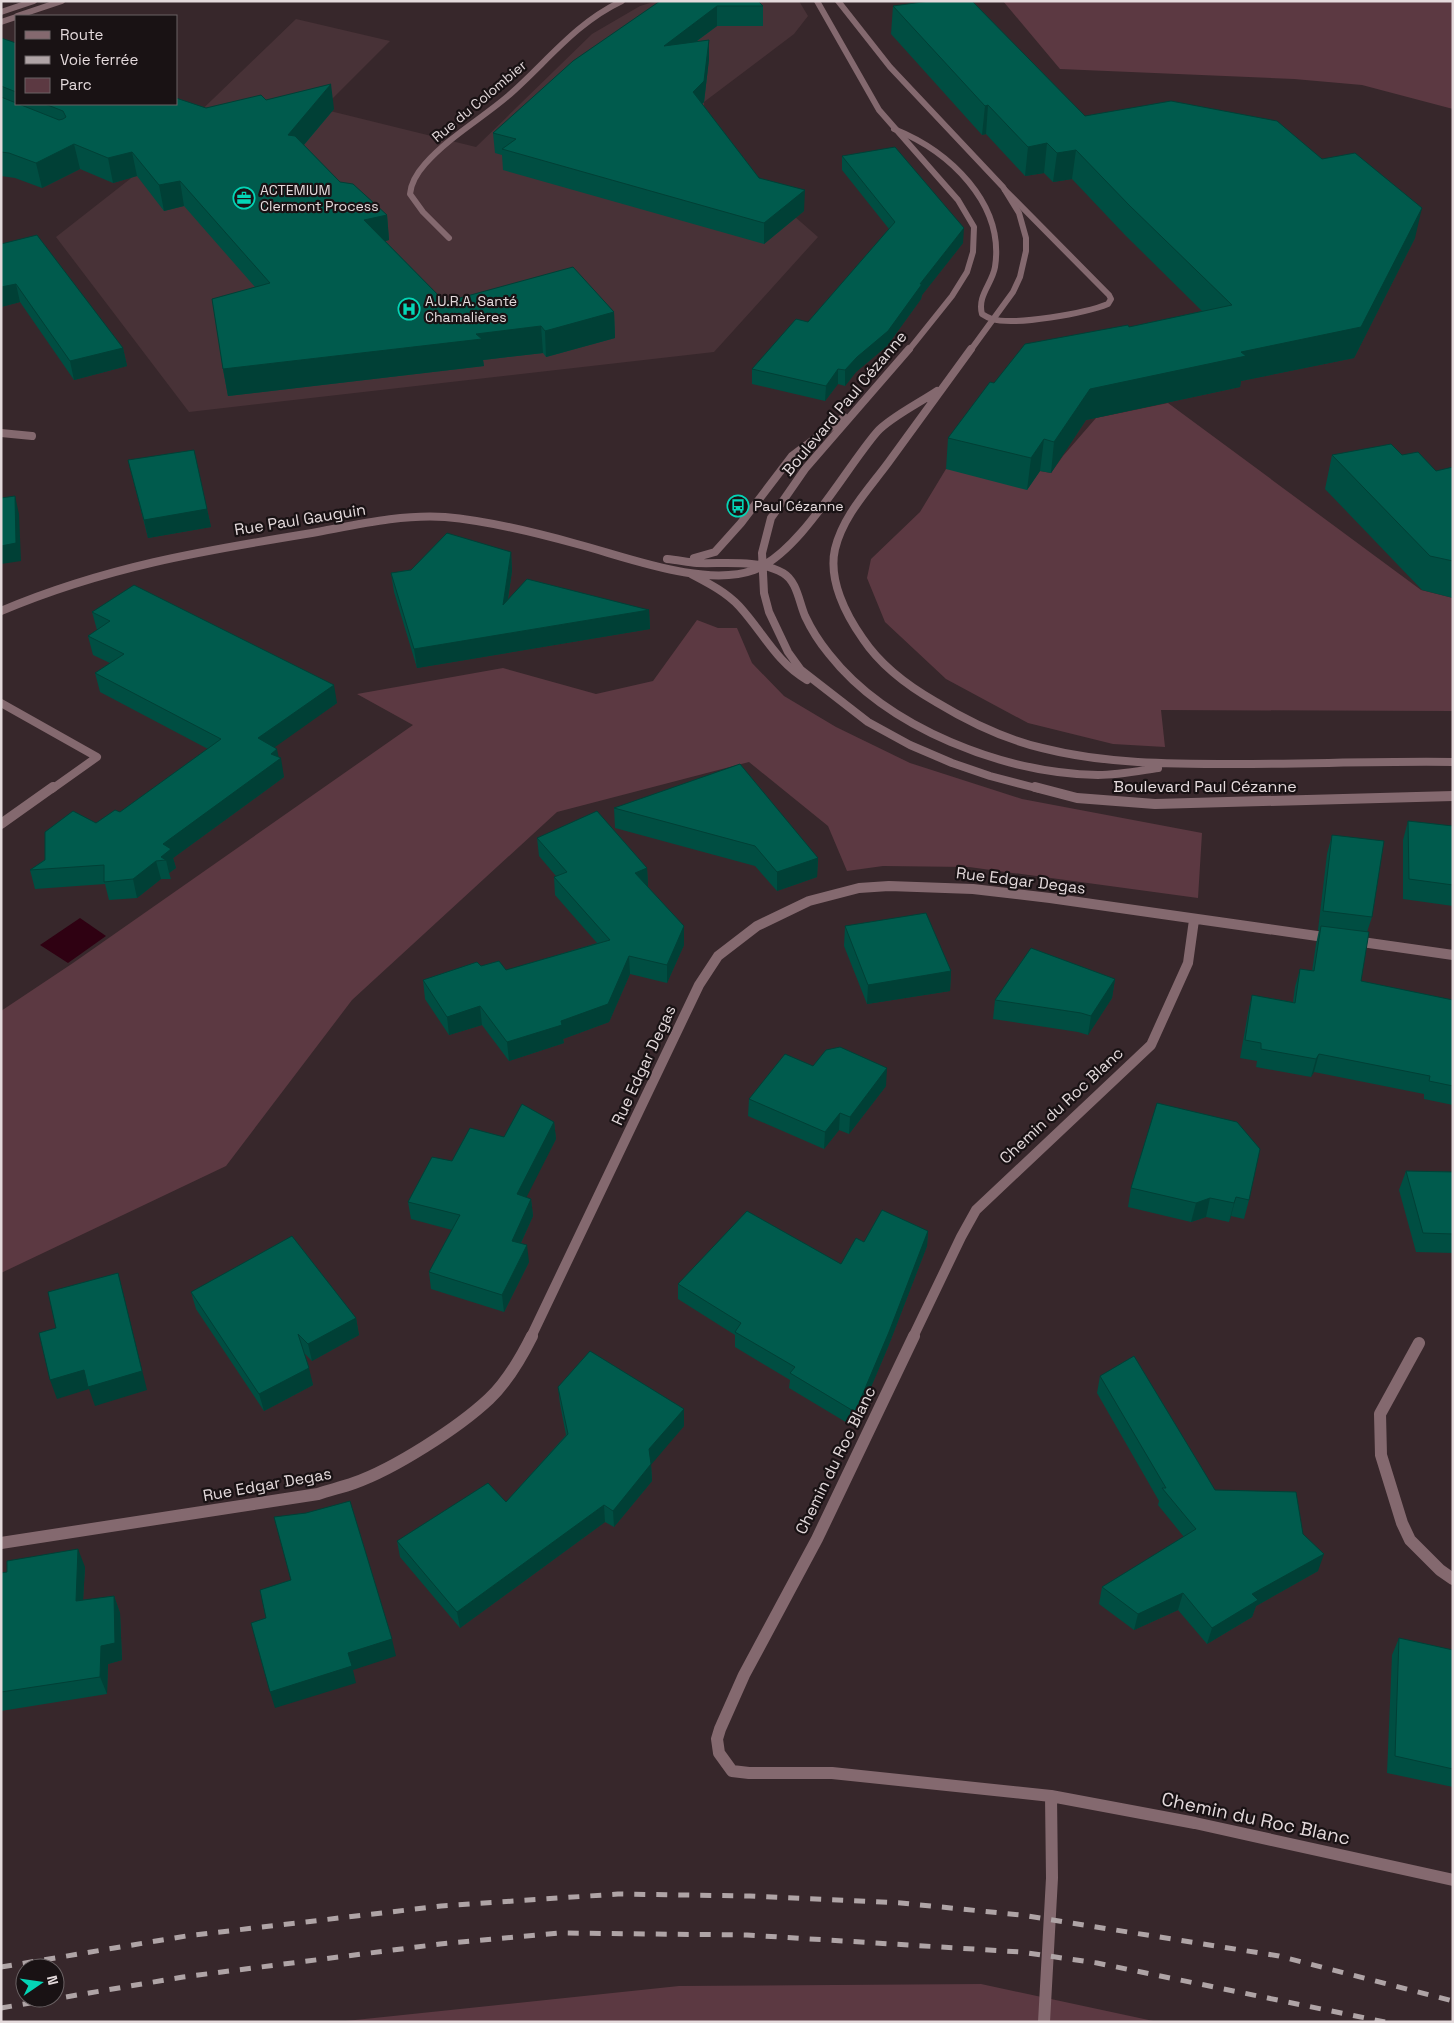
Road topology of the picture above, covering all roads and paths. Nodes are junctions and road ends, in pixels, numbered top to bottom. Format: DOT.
graph roads {
  1 [pos="34,1"];
  2 [pos="62,1"];
  3 [pos="622,1"];
  4 [pos="817,1"];
  5 [pos="838,1"];
  6 [pos="1,12"];
  7 [pos="20,15"];
  8 [pos="15,17"];
  9 [pos="1,22"];
  10 [pos="894,129"];
  11 [pos="1002,187"];
  12 [pos="449,238"];
  13 [pos="994,320"];
  14 [pos="944,386"];
  15 [pos="861,405"];
  16 [pos="1,434"];
  17 [pos="32,436"];
  18 [pos="609,552"];
  19 [pos="667,559"];
  20 [pos="762,567"];
  21 [pos="685,572"];
  22 [pos="1,611"];
  23 [pos="820,687"];
  24 [pos="1,703"];
  25 [pos="1453,762"];
  26 [pos="1184,764"];
  27 [pos="1453,796"];
  28 [pos="1,824"];
  29 [pos="1194,920"];
  30 [pos="1453,955"];
  31 [pos="1419,1343"];
  32 [pos="1,1543"];
  33 [pos="1453,1580"];
  34 [pos="1051,1796"];
  35 [pos="1453,1880"];
  36 [pos="1044,2022"];
  1 -- 6 [label="street"];
  2 -- 7 [label="street"];
  3 -- 12 [label="street, Rue du Colombier"];
  4 -- 10 [label="street, Boulevard Paul Cézanne"];
  5 -- 11 [label="street, Boulevard Paul Cézanne"];
  8 -- 9 [label="street"];
  10 -- 13 [label="street"];
  10 -- 15 [label="street, Boulevard Paul Cézanne"];
  11 -- 13 [label="street, Boulevard Paul Cézanne"];
  11 -- 13 [label="street"];
  13 -- 14 [label="street, Boulevard Paul Cézanne"];
  14 -- 20 [label="street"];
  14 -- 26 [label="street, Boulevard Paul Cézanne"];
  15 -- 19 [label="street, Rue Paul Gauguin"];
  15 -- 20 [label="street, Boulevard Paul Cézanne"];
  16 -- 17 [label="street"];
  18 -- 19 [label="street, Rue Paul Gauguin"];
  18 -- 21 [label="street, Rue Paul Gauguin"];
  18 -- 22 [label="street, Rue Paul Gauguin"];
  19 -- 20 [label="street"];
  20 -- 21 [label="street, Rue Paul Gauguin"];
  20 -- 23 [label="street, Boulevard Paul Cézanne"];
  20 -- 26 [label="street"];
  21 -- 23 [label="street"];
  23 -- 27 [label="street, Boulevard Paul Cézanne"];
  24 -- 28 [label="street"];
  25 -- 26 [label="street, Boulevard Paul Cézanne"];
  29 -- 30 [label="street, Rue Edgar Degas"];
  29 -- 32 [label="street, Rue Edgar Degas"];
  29 -- 34 [label="street, Chemin du Roc Blanc"];
  31 -- 33 [label="street"];
  34 -- 35 [label="street, Chemin du Roc Blanc"];
  34 -- 36 [label="street"];
}
